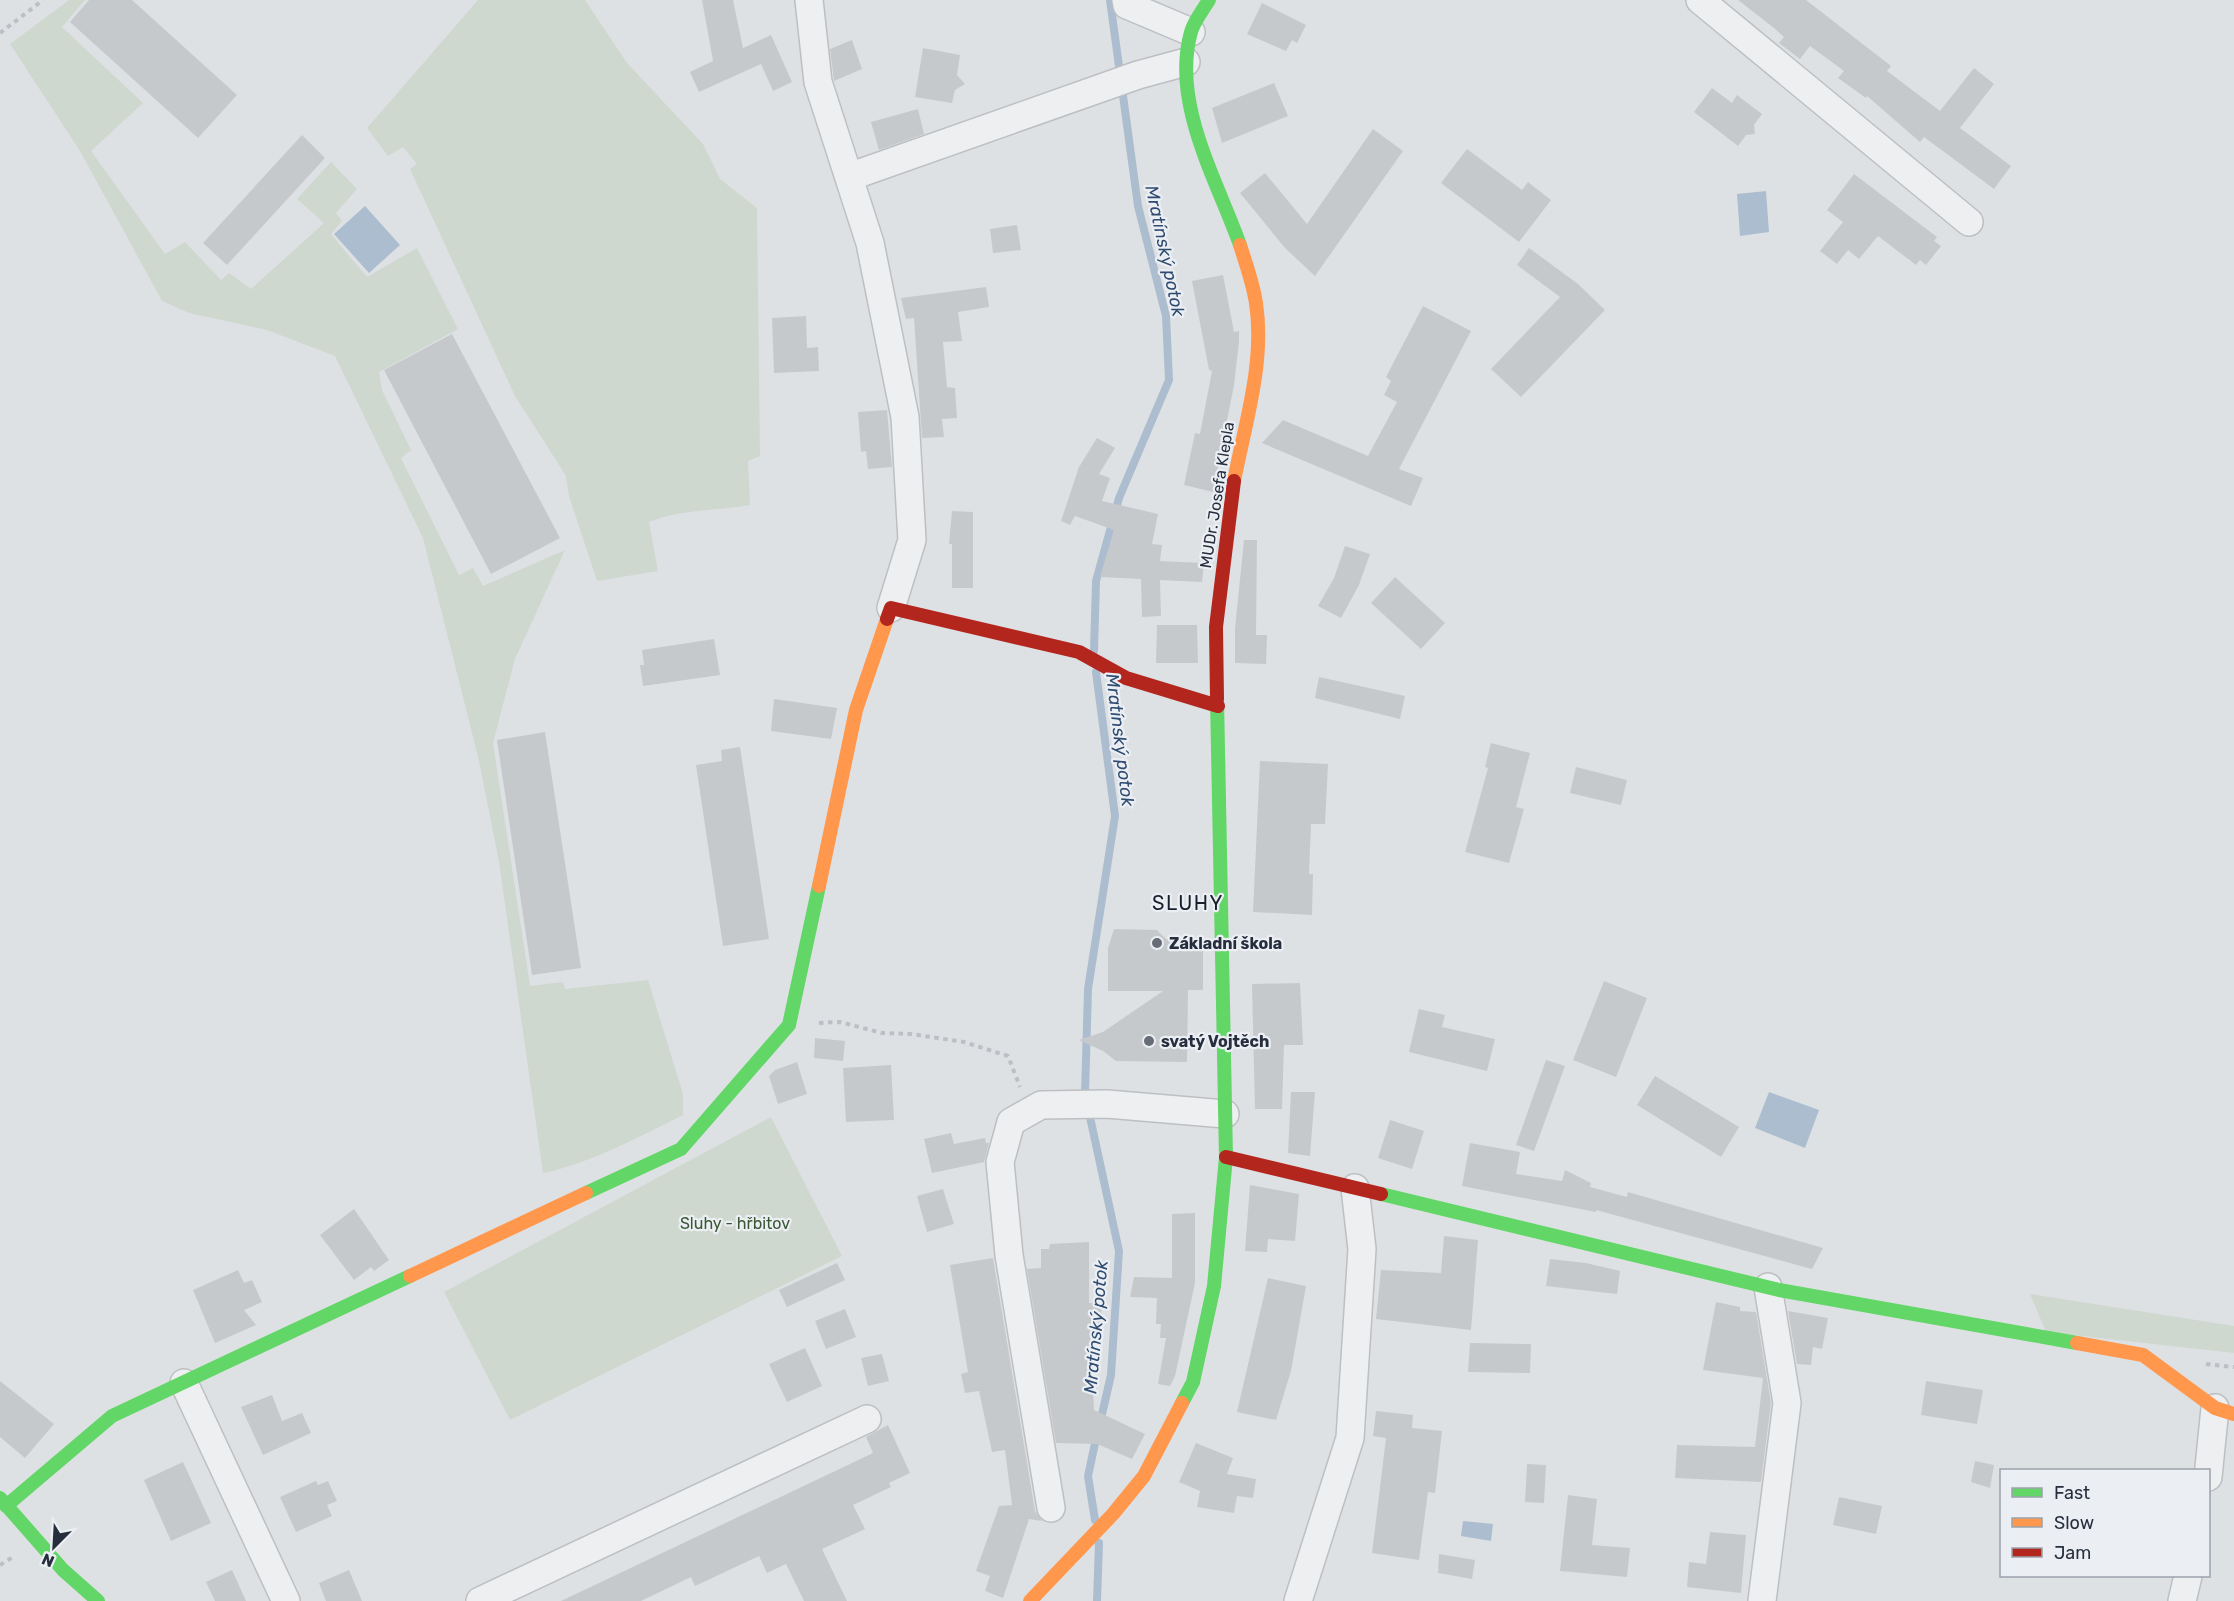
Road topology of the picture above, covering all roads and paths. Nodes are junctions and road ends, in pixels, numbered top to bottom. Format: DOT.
graph roads {
  1 [pos="43,0"];
  2 [pos="809,0"];
  3 [pos="1126,0"];
  4 [pos="1209,0"];
  5 [pos="1700,0"];
  6 [pos="1191,32"];
  7 [pos="0,33"];
  8 [pos="1186,62"];
  9 [pos="849,177"];
  10 [pos="1969,222"];
  11 [pos="891,608"];
  12 [pos="1218,706"];
  13 [pos="789,1025"];
  14 [pos="1041,1105"];
  15 [pos="1225,1114"];
  16 [pos="1226,1157"];
  17 [pos="1355,1188"];
  18 [pos="1768,1287"];
  19 [pos="184,1383"];
  20 [pos="2224,1411"];
  21 [pos="867,1419"];
  22 [pos="2210,1470"];
  23 [pos="3,1502"];
  24 [pos="1051,1508"];
  25 [pos="2188,1577"];
  26 [pos="98,1601"];
  27 [pos="286,1601"];
  28 [pos="480,1601"];
  29 [pos="1030,1601"];
  30 [pos="1298,1601"];
  31 [pos="1762,1601"];
  32 [pos="2182,1601"];
  1 -- 7 [label="path"];
  2 -- 9 [label="street"];
  3 -- 6 [label="street"];
  4 -- 6 [label="street, MUDr. Josefa Klepla"];
  5 -- 10 [label="street"];
  6 -- 8 [label="street, MUDr. Josefa Klepla"];
  8 -- 9 [label="street"];
  8 -- 12 [label="street, MUDr. Josefa Klepla"];
  9 -- 11 [label="street"];
  11 -- 12 [label="street"];
  11 -- 13 [label="street"];
  12 -- 15 [label="street, MUDr. Josefa Klepla"];
  13 -- 14 [label="path"];
  13 -- 19 [label="street"];
  14 -- 15 [label="street"];
  14 -- 24 [label="street"];
  15 -- 16 [label="street, MUDr. Josefa Klepla"];
  16 -- 17 [label="street"];
  16 -- 29 [label="street, MUDr. Josefa Klepla"];
  17 -- 18 [label="street"];
  17 -- 30 [label="street"];
  18 -- 20 [label="street"];
  18 -- 31 [label="street"];
  19 -- 23 [label="street"];
  19 -- 27 [label="street"];
  20 -- 22 [label="street"];
  21 -- 28 [label="street"];
  23 -- 26 [label="street"];
  25 -- 32 [label="street"];
}
